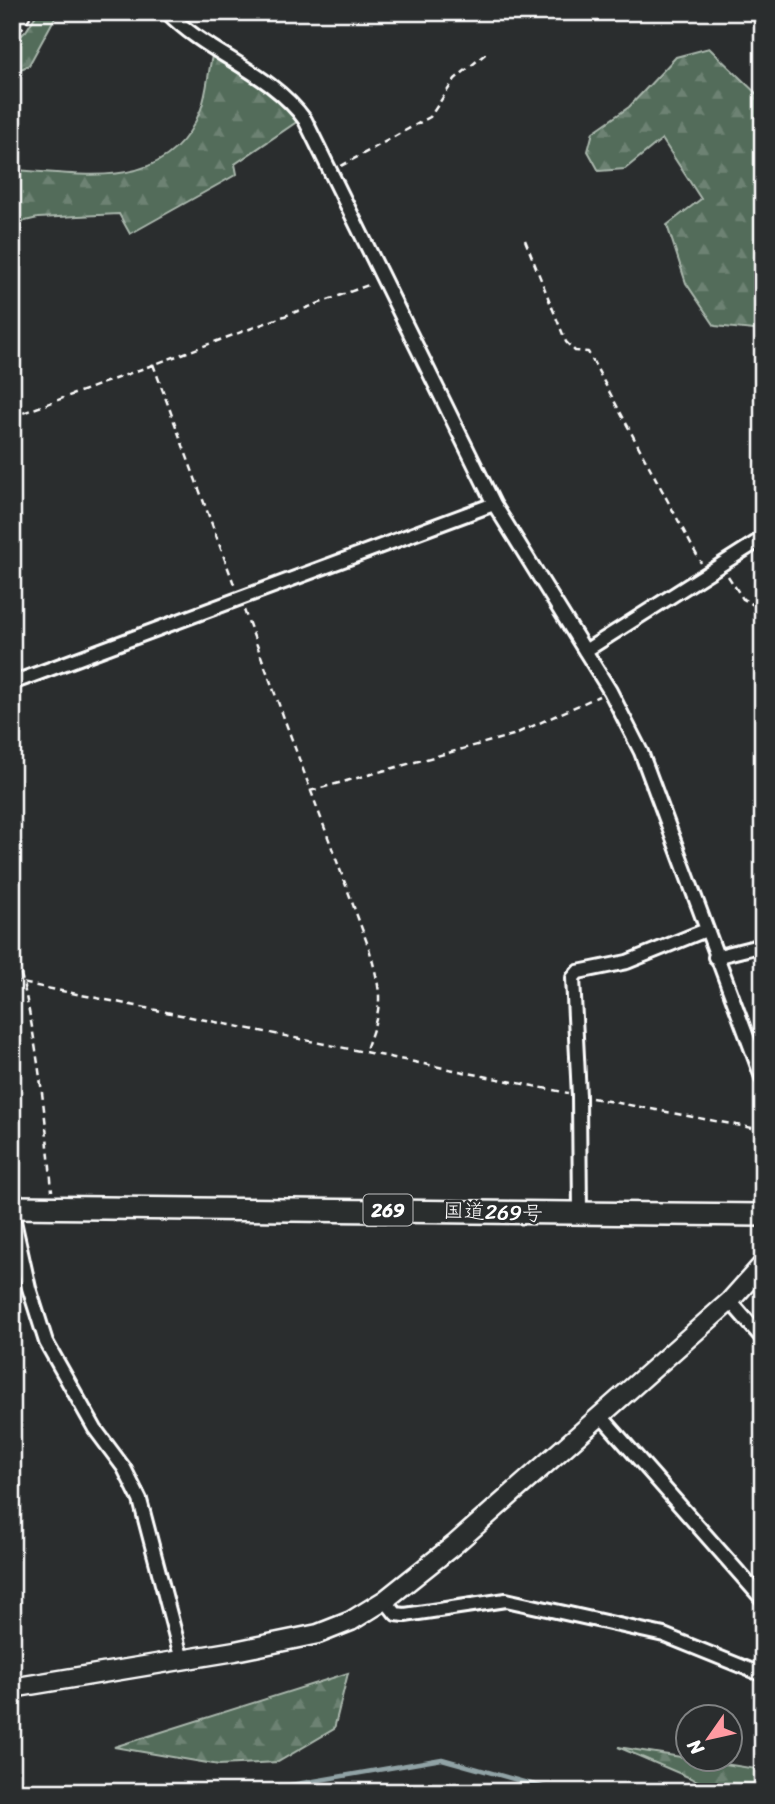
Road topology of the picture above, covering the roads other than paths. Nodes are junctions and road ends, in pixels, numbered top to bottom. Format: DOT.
graph roads {
  1 [pos="167,12"];
  2 [pos="494,504"];
  3 [pos="763,538"];
  4 [pos="585,651"];
  5 [pos="12,683"];
  6 [pos="706,930"];
  7 [pos="763,944"];
  8 [pos="716,957"];
  9 [pos="763,1080"];
  10 [pos="12,1210"];
  11 [pos="763,1214"];
  12 [pos="580,1215"];
  13 [pos="763,1264"];
  14 [pos="730,1301"];
  15 [pos="763,1339"];
  16 [pos="600,1415"];
  17 [pos="384,1600"];
  18 [pos="763,1600"];
  19 [pos="182,1660"];
  20 [pos="763,1675"];
  21 [pos="12,1688"];
  1 -- 2 [label="street"];
  2 -- 4 [label="street"];
  2 -- 5 [label="street"];
  3 -- 4 [label="street"];
  4 -- 6 [label="street"];
  6 -- 8 [label="street"];
  6 -- 12 [label="street"];
  7 -- 8 [label="street"];
  8 -- 9 [label="street"];
  10 -- 12 [label="highway, 国道269号 / 269"];
  10 -- 19 [label="street"];
  11 -- 12 [label="highway, 国道269号 / 269"];
  13 -- 14 [label="street"];
  14 -- 15 [label="street"];
  14 -- 16 [label="street"];
  16 -- 17 [label="street"];
  16 -- 18 [label="street"];
  17 -- 19 [label="street"];
  17 -- 20 [label="street"];
  19 -- 21 [label="street"];
}
